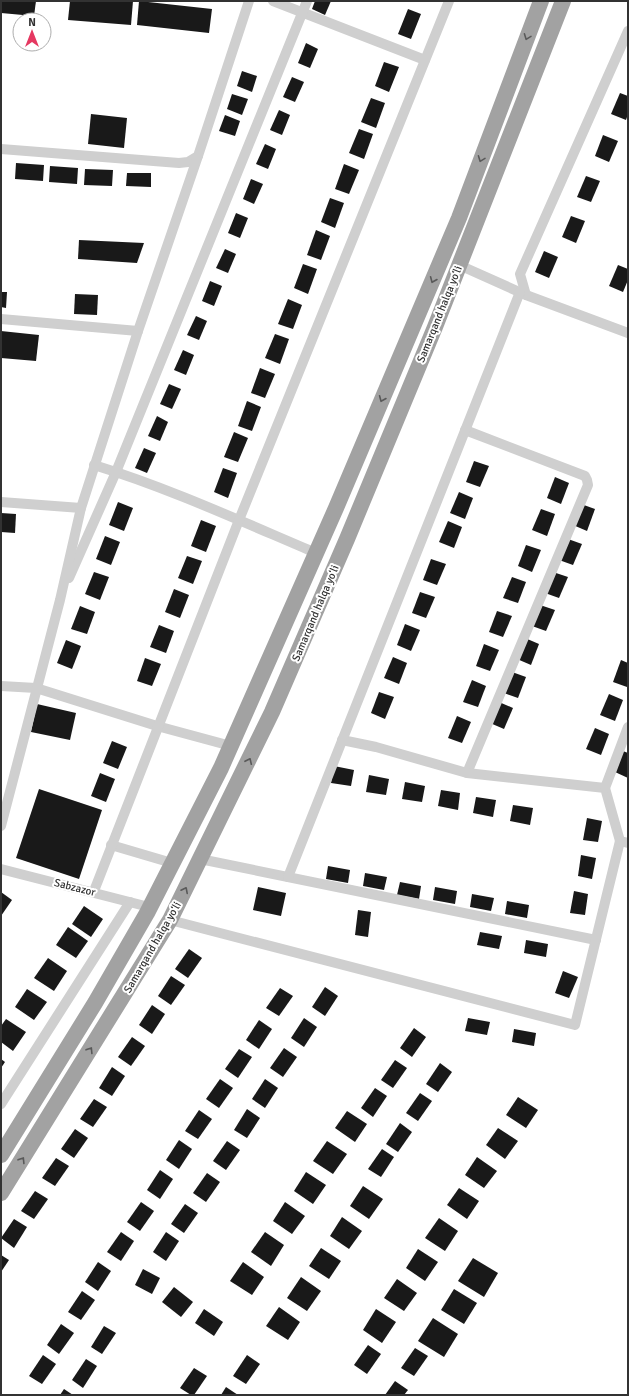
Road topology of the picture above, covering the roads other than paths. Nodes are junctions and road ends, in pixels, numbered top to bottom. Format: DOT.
graph roads {
  1 [pos="249,1"];
  2 [pos="273,1"];
  3 [pos="307,1"];
  4 [pos="449,1"];
  5 [pos="541,1"];
  6 [pos="563,1"];
  7 [pos="302,12"];
  8 [pos="628,31"];
  9 [pos="425,60"];
  10 [pos="1,150"];
  11 [pos="198,156"];
  12 [pos="459,265"];
  13 [pos="523,293"];
  14 [pos="1,319"];
  15 [pos="138,331"];
  16 [pos="628,333"];
  17 [pos="465,430"];
  18 [pos="94,465"];
  19 [pos="116,472"];
  20 [pos="1,502"];
  21 [pos="81,508"];
  22 [pos="239,520"];
  23 [pos="316,553"];
  24 [pos="60,600"];
  25 [pos="1,686"];
  26 [pos="36,688"];
  27 [pos="157,726"];
  28 [pos="628,727"];
  29 [pos="342,740"];
  30 [pos="231,746"];
  31 [pos="221,768"];
  32 [pos="467,773"];
  33 [pos="240,779"];
  34 [pos="605,788"];
  35 [pos="1,826"];
  36 [pos="624,842"];
  37 [pos="111,845"];
  38 [pos="200,859"];
  39 [pos="172,863"];
  40 [pos="1,869"];
  41 [pos="288,877"];
  42 [pos="94,892"];
  43 [pos="130,902"];
  44 [pos="149,907"];
  45 [pos="170,920"];
  46 [pos="596,940"];
  47 [pos="1,1104"];
  48 [pos="2,1152"];
  49 [pos="1,1193"];
  1 -- 11 [label="street"];
  2 -- 7 [label="street"];
  3 -- 7 [label="street"];
  4 -- 9 [label="street"];
  5 -- 23 [label="highway, Samarqand halqa yoʻli, one-way"];
  6 -- 12 [label="highway, Samarqand halqa yoʻli"];
  7 -- 9 [label="street"];
  7 -- 19 [label="street"];
  8 -- 13 [label="street"];
  9 -- 22 [label="street"];
  10 -- 11 [label="street"];
  11 -- 15 [label="street"];
  12 -- 13 [label="street"];
  33 -- 12 [label="highway, Samarqand halqa yoʻli, one-way"];
  13 -- 16 [label="street"];
  13 -- 17 [label="street"];
  14 -- 15 [label="street"];
  15 -- 18 [label="street"];
  17 -- 29 [label="street"];
  17 -- 32 [label="street"];
  18 -- 19 [label="street"];
  18 -- 21 [label="street"];
  19 -- 22 [label="street"];
  19 -- 24 [label="street"];
  20 -- 21 [label="street"];
  21 -- 24 [label="street"];
  22 -- 23 [label="street"];
  22 -- 27 [label="street"];
  23 -- 30 [label="highway, Samarqand halqa yoʻli"];
  24 -- 26 [label="street"];
  25 -- 26 [label="street"];
  26 -- 27 [label="street"];
  26 -- 35 [label="street"];
  27 -- 30 [label="street"];
  27 -- 37 [label="street"];
  28 -- 34 [label="street"];
  29 -- 32 [label="street"];
  29 -- 41 [label="street"];
  30 -- 31 [label="highway, Samarqand halqa yoʻli"];
  31 -- 33 [label="highway"];
  31 -- 39 [label="highway, Samarqand halqa yoʻli"];
  32 -- 34 [label="street"];
  33 -- 38 [label="highway, Samarqand halqa yoʻli"];
  34 -- 36 [label="street"];
  36 -- 46 [label="street"];
  37 -- 39 [label="street"];
  37 -- 42 [label="street"];
  38 -- 41 [label="street"];
  45 -- 38 [label="highway, Samarqand halqa yoʻli, one-way"];
  39 -- 44 [label="highway, Samarqand halqa yoʻli"];
  40 -- 42 [label="street, Sabzazor"];
  41 -- 46 [label="street"];
  42 -- 43 [label="street, Sabzazor"];
  43 -- 44 [label="street, Sabzazor"];
  43 -- 47 [label="street"];
  44 -- 48 [label="highway, Samarqand halqa yoʻli"];
  45 -- 46 [label="street"];
  49 -- 45 [label="highway, Samarqand halqa yoʻli, one-way"];
}
